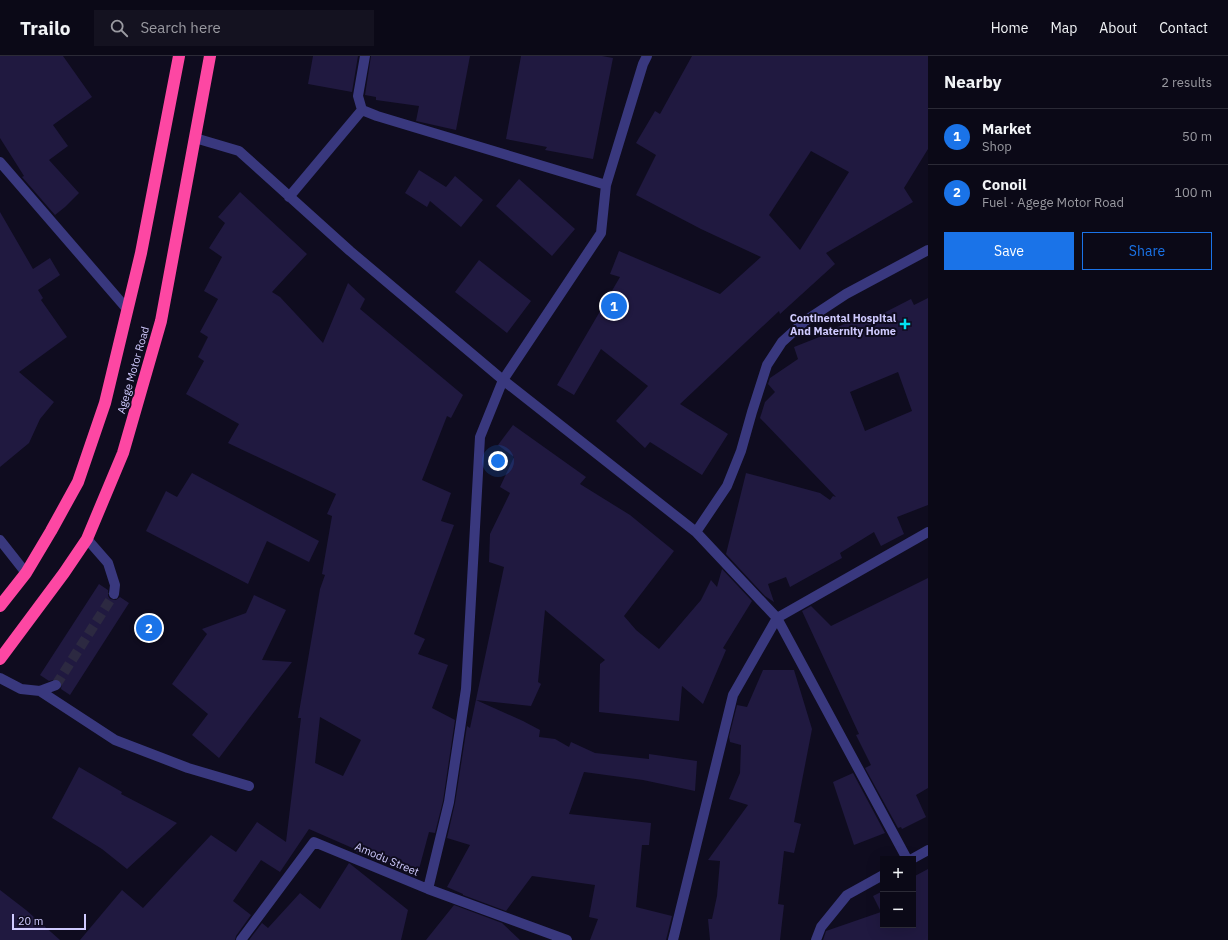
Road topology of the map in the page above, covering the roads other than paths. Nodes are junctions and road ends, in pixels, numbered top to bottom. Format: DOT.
graph roads {
  1 [pos="179,56"];
  2 [pos="210,56"];
  3 [pos="366,56"];
  4 [pos="647,56"];
  5 [pos="362,110"];
  6 [pos="195,138"];
  7 [pos="0,162"];
  8 [pos="606,185"];
  9 [pos="289,197"];
  10 [pos="928,250"];
  11 [pos="127,309"];
  12 [pos="503,380"];
  13 [pos="696,532"];
  14 [pos="928,532"];
  15 [pos="87,539"];
  16 [pos="0,540"];
  17 [pos="26,573"];
  18 [pos="114,594"];
  19 [pos="0,606"];
  20 [pos="777,618"];
  21 [pos="0,659"];
  22 [pos="0,678"];
  23 [pos="56,685"];
  24 [pos="40,691"];
  25 [pos="249,786"];
  26 [pos="928,850"];
  27 [pos="905,856"];
  28 [pos="916,857"];
  29 [pos="880,877"];
  30 [pos="428,889"];
  31 [pos="242,940"];
  32 [pos="567,940"];
  33 [pos="673,940"];
  34 [pos="816,940"];
  1 -- 11 [label="highway, Agege Motor Road"];
  2 -- 6 [label="highway, Agege Motor Road"];
  3 -- 5 [label="street"];
  4 -- 8 [label="street"];
  5 -- 8 [label="street"];
  5 -- 9 [label="street"];
  6 -- 9 [label="street"];
  6 -- 15 [label="highway, Agege Motor Road"];
  7 -- 11 [label="street"];
  8 -- 12 [label="street"];
  9 -- 12 [label="street"];
  10 -- 13 [label="street"];
  11 -- 17 [label="highway, Agege Motor Road"];
  12 -- 13 [label="street"];
  12 -- 30 [label="street"];
  13 -- 20 [label="street"];
  14 -- 20 [label="street"];
  15 -- 18 [label="street"];
  15 -- 21 [label="highway, Agege Motor Road"];
  16 -- 17 [label="street"];
  17 -- 19 [label="highway, Agege Motor Road"];
  20 -- 27 [label="street"];
  20 -- 33 [label="street"];
  22 -- 24 [label="street"];
  23 -- 24 [label="street"];
  24 -- 25 [label="street"];
  26 -- 28 [label="street"];
  29 -- 34 [label="street"];
  30 -- 31 [label="street, Amodu Street"];
  30 -- 32 [label="street, Amodu Street"];
}
